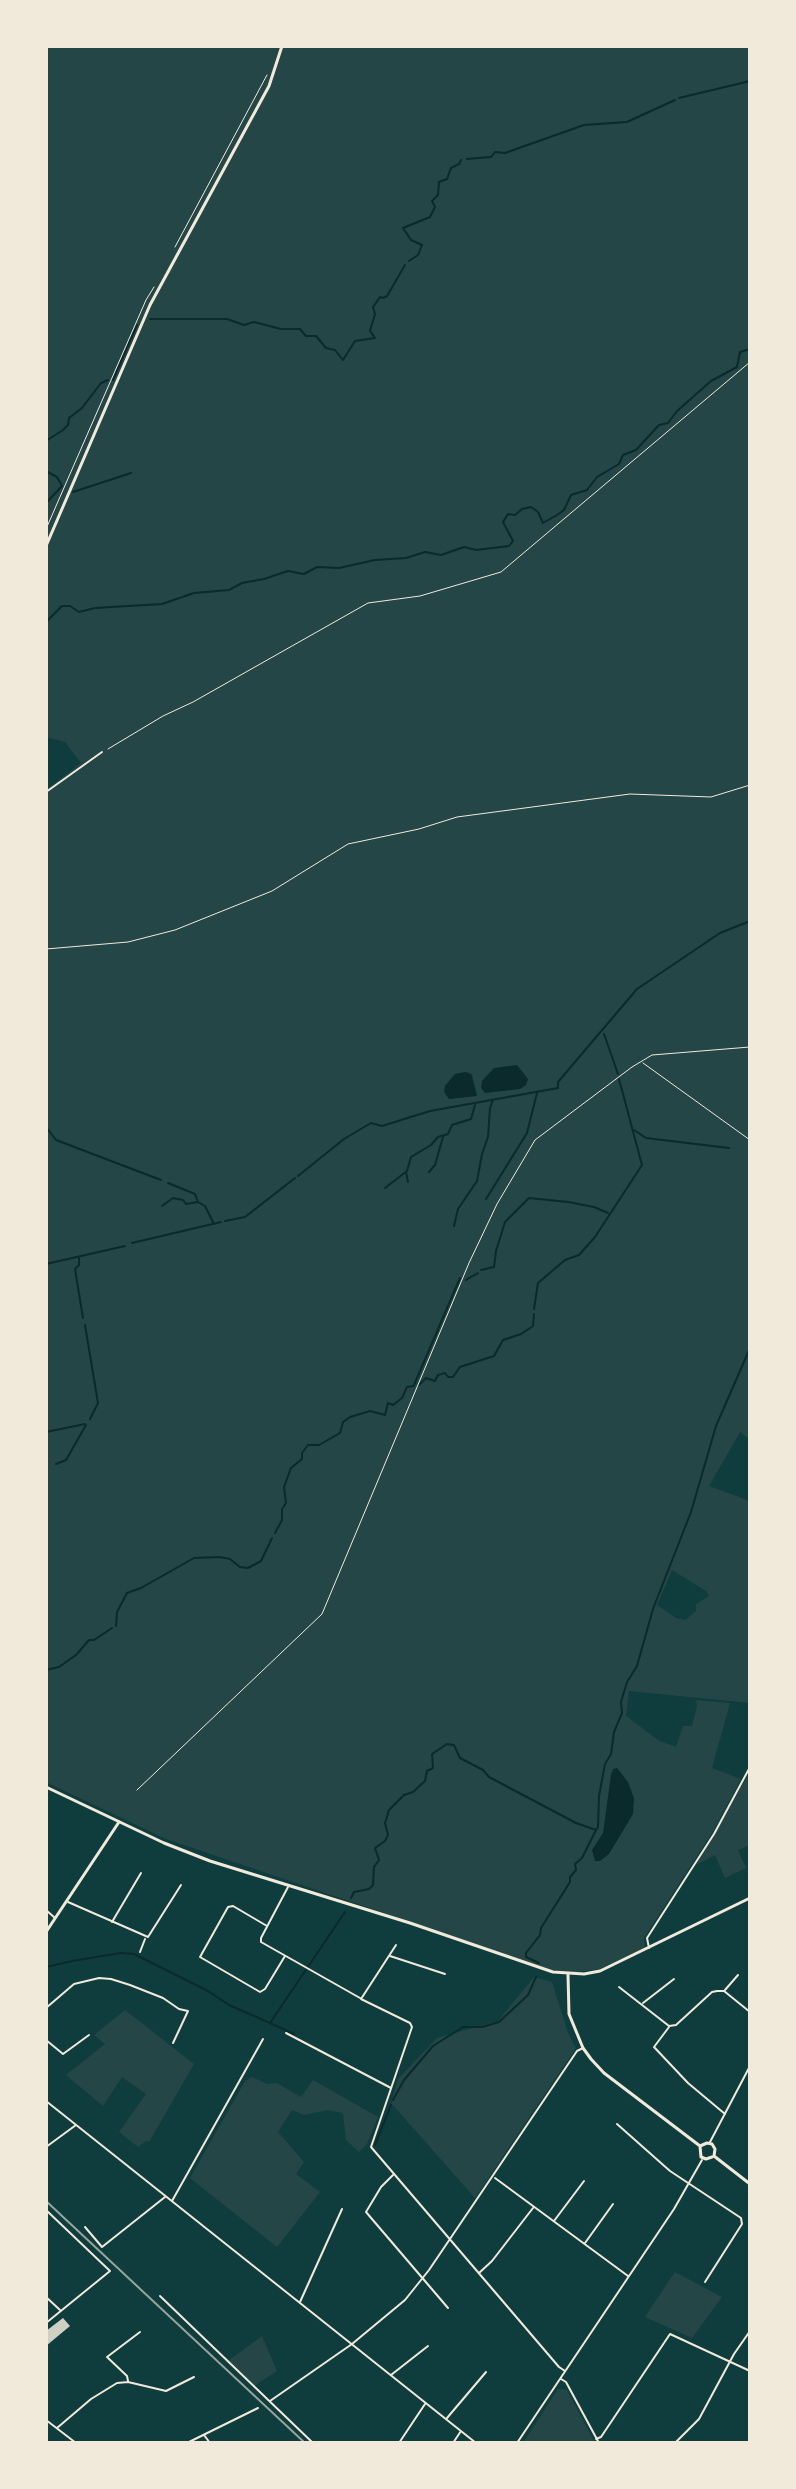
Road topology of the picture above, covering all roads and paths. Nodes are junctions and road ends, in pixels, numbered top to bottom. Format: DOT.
graph roads {
  1 [pos="282,46"];
  2 [pos="750,362"];
  3 [pos="46,546"];
  4 [pos="102,752"];
  5 [pos="750,785"];
  6 [pos="46,792"];
  7 [pos="46,949"];
  8 [pos="750,1047"];
  9 [pos="640,1062"];
  10 [pos="750,1140"];
  11 [pos="750,1767"];
  12 [pos="46,1787"];
  13 [pos="137,1790"];
  14 [pos="119,1821"];
  15 [pos="141,1873"];
  16 [pos="181,1885"];
  17 [pos="288,1887"];
  18 [pos="750,1898"];
  19 [pos="67,1902"];
  20 [pos="46,1910"];
  21 [pos="56,1918"];
  22 [pos="111,1923"];
  23 [pos="267,1926"];
  24 [pos="46,1932"];
  25 [pos="145,1937"];
  26 [pos="396,1945"];
  27 [pos="649,1948"];
  28 [pos="140,1952"];
  29 [pos="389,1955"];
  30 [pos="285,1956"];
  31 [pos="445,1974"];
  32 [pos="568,1975"];
  33 [pos="738,1975"];
  34 [pos="674,1979"];
  35 [pos="619,1987"];
  36 [pos="724,1991"];
  37 [pos="361,1999"];
  38 [pos="642,2004"];
  39 [pos="46,2008"];
  40 [pos="750,2012"];
  41 [pos="669,2026"];
  42 [pos="286,2033"];
  43 [pos="89,2035"];
  44 [pos="263,2039"];
  45 [pos="46,2040"];
  46 [pos="173,2043"];
  47 [pos="583,2048"];
  48 [pos="750,2066"];
  49 [pos="391,2088"];
  50 [pos="46,2101"];
  51 [pos="725,2114"];
  52 [pos="617,2124"];
  53 [pos="76,2125"];
  54 [pos="709,2143"];
  55 [pos="700,2146"];
  56 [pos="46,2147"];
  57 [pos="714,2156"];
  58 [pos="703,2158"];
  59 [pos="394,2174"];
  60 [pos="494,2177"];
  61 [pos="584,2181"];
  62 [pos="689,2183"];
  63 [pos="750,2184"];
  64 [pos="166,2196"];
  65 [pos="172,2201"];
  66 [pos="613,2204"];
  67 [pos="534,2207"];
  68 [pos="342,2209"];
  69 [pos="46,2210"];
  70 [pos="553,2222"];
  71 [pos="749,2223"];
  72 [pos="742,2224"];
  73 [pos="85,2227"];
  74 [pos="451,2239"];
  75 [pos="584,2244"];
  76 [pos="479,2273"];
  77 [pos="628,2277"];
  78 [pos="422,2280"];
  79 [pos="705,2282"];
  80 [pos="160,2296"];
  81 [pos="46,2297"];
  82 [pos="299,2303"];
  83 [pos="448,2308"];
  84 [pos="61,2311"];
  85 [pos="46,2323"];
  86 [pos="750,2331"];
  87 [pos="140,2332"];
  88 [pos="352,2344"];
  89 [pos="428,2346"];
  90 [pos="731,2362"];
  91 [pos="565,2371"];
  92 [pos="750,2371"];
  93 [pos="486,2372"];
  94 [pos="390,2375"];
  95 [pos="194,2377"];
  96 [pos="561,2378"];
  97 [pos="128,2382"];
  98 [pos="270,2401"];
  99 [pos="425,2403"];
  100 [pos="258,2408"];
  101 [pos="446,2419"];
  102 [pos="46,2420"];
  103 [pos="57,2428"];
  104 [pos="462,2431"];
  105 [pos="204,2434"];
  106 [pos="598,2441"];
  107 [pos="76,2443"];
  108 [pos="187,2443"];
  109 [pos="210,2443"];
  110 [pos="313,2443"];
  111 [pos="399,2443"];
  112 [pos="453,2443"];
  113 [pos="476,2443"];
  114 [pos="517,2443"];
  115 [pos="675,2443"];
  1 -- 3 [label="main road"];
  2 -- 4 [label="path"];
  4 -- 6 [label="street"];
  5 -- 7 [label="path"];
  8 -- 9 [label="path"];
  9 -- 10 [label="path"];
  9 -- 13 [label="path"];
  11 -- 27 [label="street"];
  12 -- 14 [label="main road"];
  14 -- 17 [label="main road"];
  14 -- 19 [label="main road"];
  15 -- 22 [label="street"];
  16 -- 25 [label="street"];
  17 -- 23 [label="street"];
  17 -- 32 [label="main road"];
  18 -- 27 [label="main road"];
  19 -- 21 [label="main road"];
  19 -- 22 [label="street"];
  20 -- 21 [label="street"];
  21 -- 24 [label="main road"];
  22 -- 25 [label="street"];
  23 -- 30 [label="street"];
  23 -- 30 [label="street"];
  25 -- 28 [label="street"];
  26 -- 29 [label="street"];
  27 -- 32 [label="main road"];
  29 -- 31 [label="street"];
  29 -- 37 [label="street"];
  30 -- 37 [label="street"];
  32 -- 47 [label="main road"];
  33 -- 36 [label="street"];
  34 -- 38 [label="street"];
  35 -- 38 [label="street"];
  36 -- 40 [label="street"];
  36 -- 41 [label="street"];
  37 -- 49 [label="street"];
  38 -- 41 [label="street"];
  39 -- 46 [label="street"];
  41 -- 51 [label="street"];
  42 -- 49 [label="street"];
  43 -- 45 [label="street"];
  44 -- 65 [label="street"];
  47 -- 55 [label="main road"];
  47 -- 60 [label="street"];
  48 -- 51 [label="street"];
  49 -- 59 [label="street"];
  50 -- 53 [label="street"];
  51 -- 54 [label="street"];
  52 -- 62 [label="street"];
  53 -- 56 [label="street"];
  53 -- 64 [label="street"];
  54 -- 55 [label="main road"];
  54 -- 57 [label="main road"];
  55 -- 58 [label="main road"];
  57 -- 58 [label="main road"];
  57 -- 63 [label="main road"];
  58 -- 62 [label="street"];
  59 -- 74 [label="street"];
  59 -- 78 [label="street"];
  60 -- 67 [label="street"];
  60 -- 74 [label="street"];
  61 -- 70 [label="street"];
  62 -- 72 [label="street"];
  62 -- 77 [label="street"];
  64 -- 65 [label="street"];
  64 -- 73 [label="street"];
  65 -- 82 [label="street"];
  66 -- 75 [label="street"];
  67 -- 70 [label="street"];
  67 -- 76 [label="street"];
  68 -- 82 [label="street"];
  69 -- 84 [label="street"];
  70 -- 75 [label="street"];
  71 -- 72 [label="street"];
  72 -- 79 [label="street"];
  74 -- 76 [label="street"];
  74 -- 78 [label="street"];
  75 -- 77 [label="street"];
  76 -- 91 [label="street"];
  77 -- 91 [label="street"];
  78 -- 83 [label="street"];
  78 -- 88 [label="street"];
  80 -- 98 [label="street"];
  81 -- 84 [label="street"];
  82 -- 88 [label="street"];
  84 -- 85 [label="street"];
  86 -- 90 [label="street"];
  87 -- 97 [label="street"];
  88 -- 94 [label="street"];
  88 -- 98 [label="street"];
  89 -- 94 [label="street"];
  90 -- 92 [label="street"];
  90 -- 106 [label="street"];
  90 -- 115 [label="street"];
  91 -- 96 [label="street"];
  93 -- 101 [label="street"];
  94 -- 99 [label="street"];
  95 -- 97 [label="street"];
  96 -- 106 [label="street"];
  96 -- 114 [label="street"];
  97 -- 103 [label="street"];
  98 -- 110 [label="street"];
  99 -- 101 [label="street"];
  99 -- 111 [label="street"];
  100 -- 105 [label="street"];
  101 -- 104 [label="street"];
  102 -- 103 [label="street"];
  103 -- 107 [label="street"];
  104 -- 112 [label="street"];
  104 -- 113 [label="street"];
  105 -- 108 [label="street"];
  105 -- 109 [label="street"];
}
